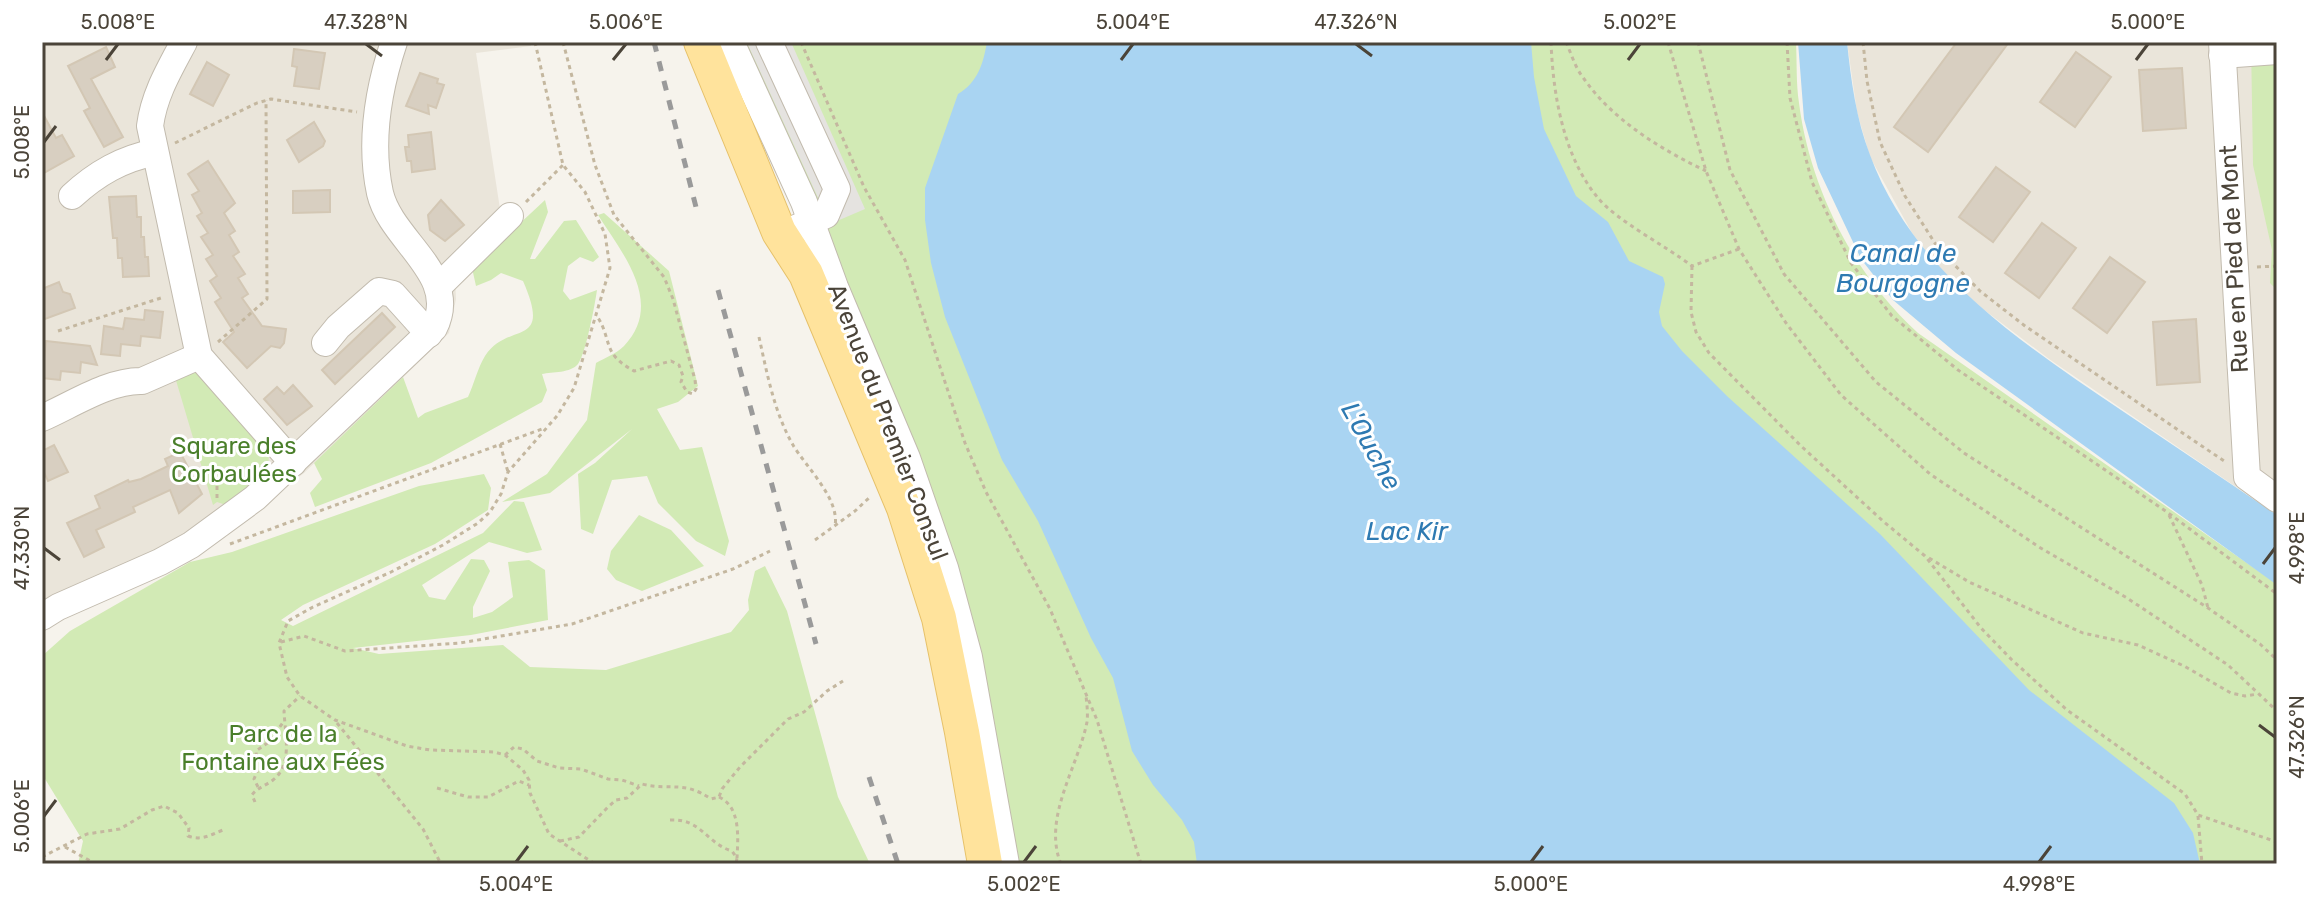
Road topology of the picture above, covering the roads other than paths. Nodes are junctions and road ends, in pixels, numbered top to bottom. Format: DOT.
graph roads {
  1 [pos="184,42"];
  2 [pos="394,42"];
  3 [pos="701,42"];
  4 [pos="713,42"];
  5 [pos="731,42"];
  6 [pos="769,42"];
  7 [pos="2222,49"];
  8 [pos="2277,51"];
  9 [pos="155,152"];
  10 [pos="72,196"];
  11 [pos="510,216"];
  12 [pos="794,224"];
  13 [pos="439,286"];
  14 [pos="429,334"];
  15 [pos="325,343"];
  16 [pos="199,356"];
  17 [pos="42,418"];
  18 [pos="293,463"];
  19 [pos="2277,499"];
  20 [pos="42,617"];
  21 [pos="985,864"];
  22 [pos="1006,864"];
  1 -- 9 [label="street"];
  2 -- 13 [label="street"];
  3 -- 12 [label="main road, Avenue du Premier Consul"];
  4 -- 12 [label="main road, Avenue du Premier Consul"];
  5 -- 12 [label="street, Avenue du Premier Consul"];
  6 -- 12 [label="street"];
  7 -- 8 [label="street"];
  7 -- 19 [label="street, Rue en Pied de Mont"];
  9 -- 10 [label="street"];
  9 -- 16 [label="street"];
  11 -- 13 [label="street"];
  12 -- 21 [label="main road, Avenue du Premier Consul"];
  12 -- 22 [label="street, Avenue du Premier Consul"];
  13 -- 14 [label="street"];
  14 -- 15 [label="street"];
  14 -- 18 [label="street"];
  16 -- 17 [label="street"];
  16 -- 18 [label="street"];
  18 -- 20 [label="street"];
}
